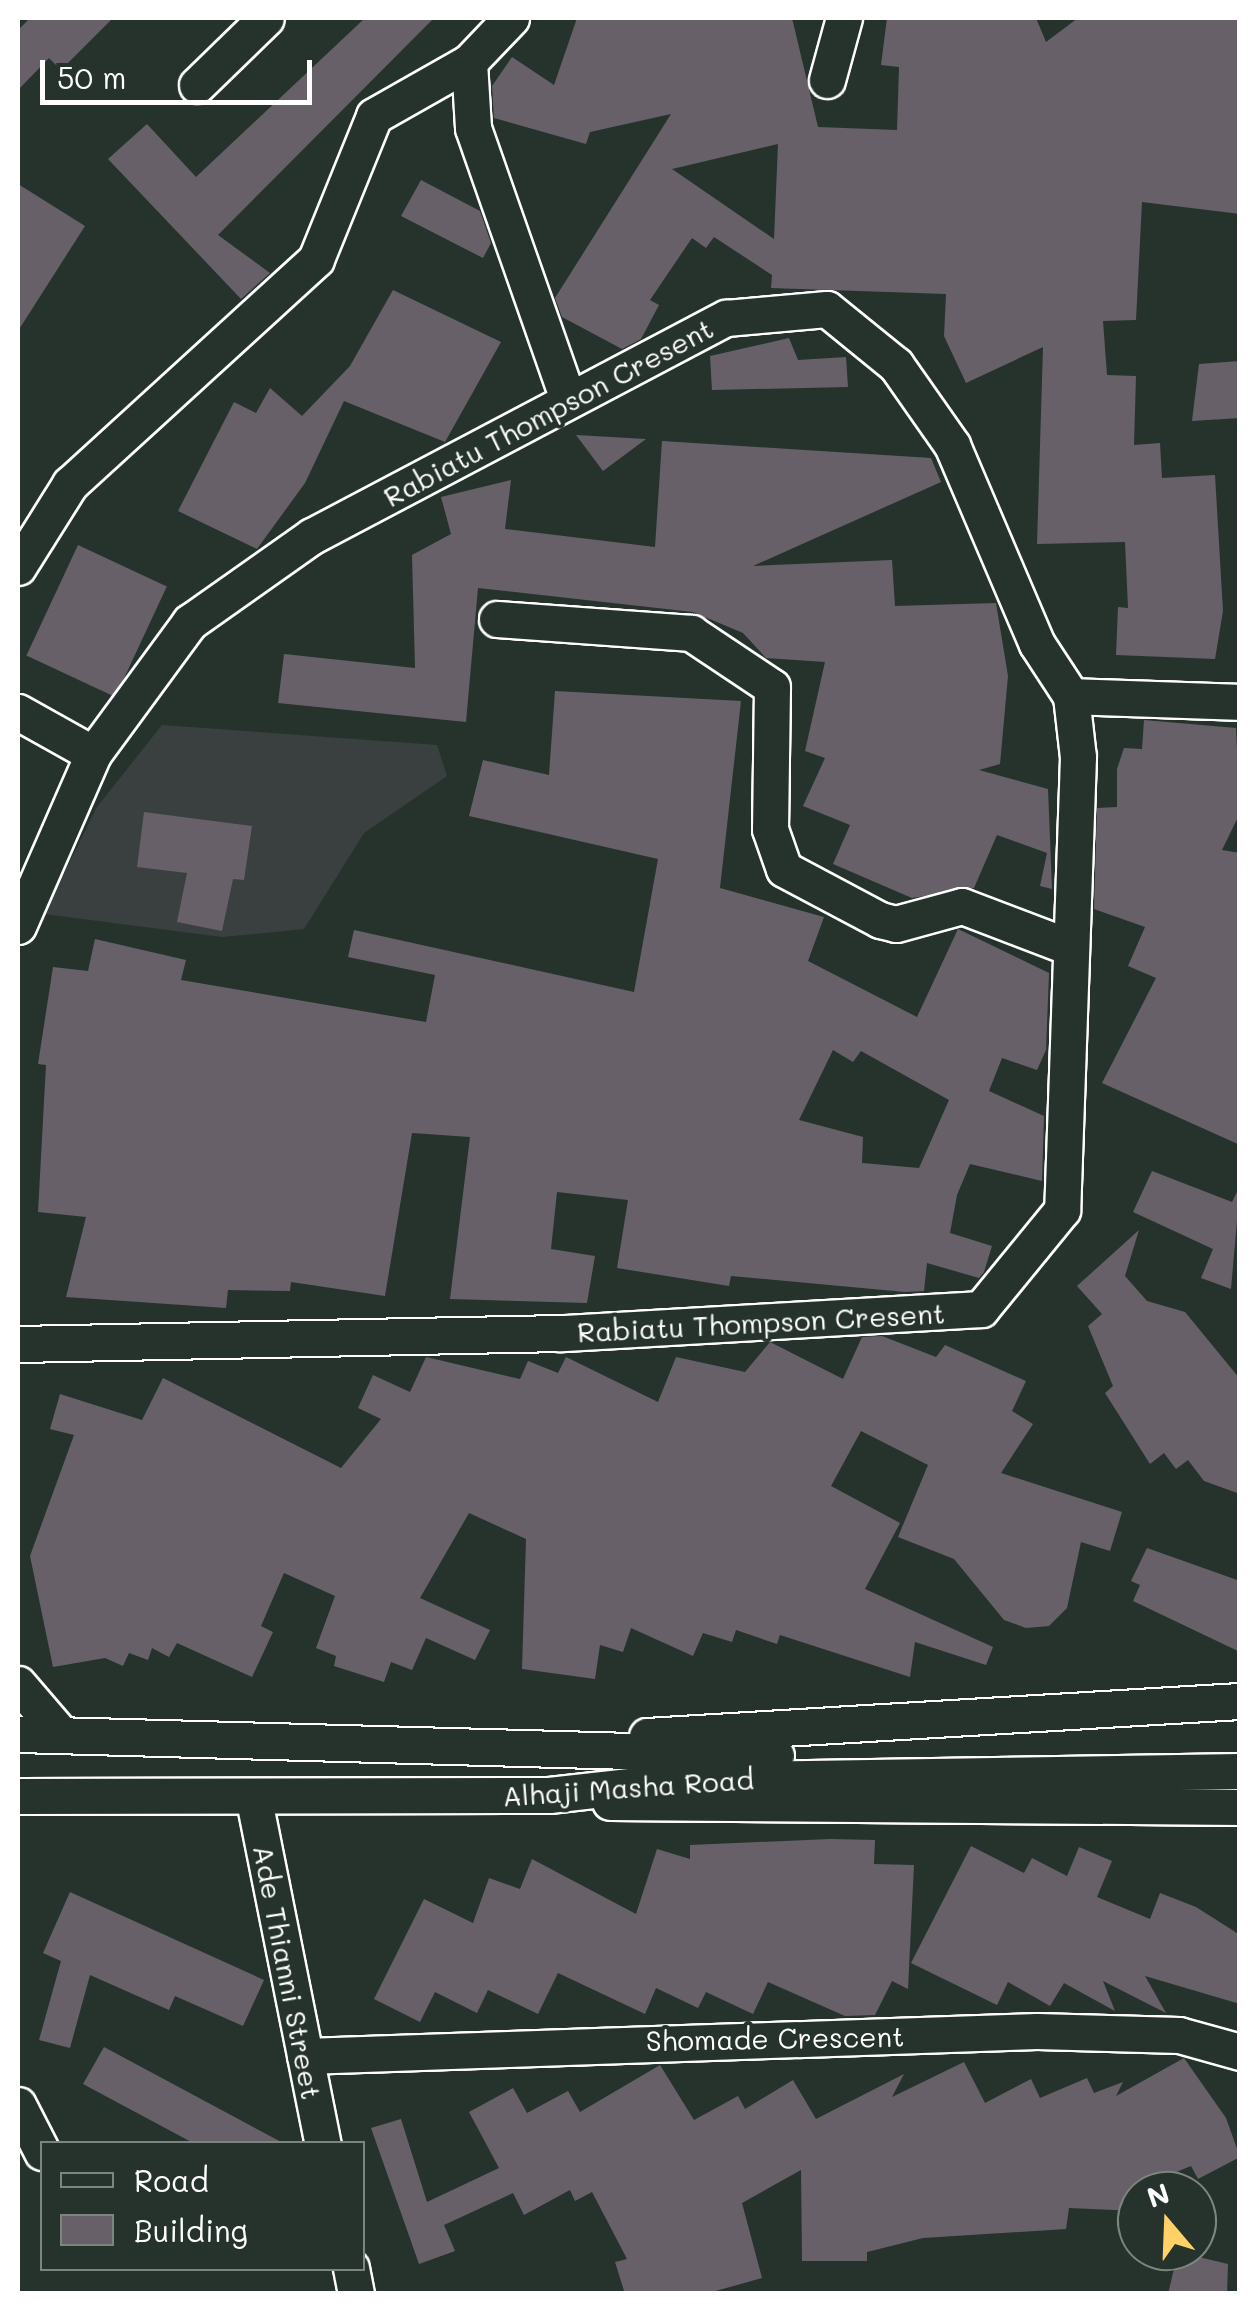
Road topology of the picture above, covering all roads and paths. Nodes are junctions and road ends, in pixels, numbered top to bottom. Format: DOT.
graph roads {
  1 [pos="266,18"];
  2 [pos="511,18"];
  3 [pos="844,18"];
  4 [pos="469,62"];
  5 [pos="826,80"];
  6 [pos="197,85"];
  7 [pos="568,398"];
  8 [pos="18,567"];
  9 [pos="497,618"];
  10 [pos="1071,696"];
  11 [pos="1240,702"];
  12 [pos="18,712"];
  13 [pos="93,754"];
  14 [pos="18,926"];
  15 [pos="1068,946"];
  16 [pos="18,1344"];
  17 [pos="18,1684"];
  18 [pos="1240,1701"];
  19 [pos="18,1734"];
  20 [pos="61,1734"];
  21 [pos="533,1750"];
  22 [pos="1240,1750"];
  23 [pos="932,1766"];
  24 [pos="1240,1771"];
  25 [pos="549,1795"];
  26 [pos="18,1796"];
  27 [pos="254,1800"];
  28 [pos="1240,1808"];
  29 [pos="1240,2052"];
  30 [pos="305,2056"];
  31 [pos="18,2105"];
  32 [pos="322,2141"];
  33 [pos="31,2151"];
  1 -- 6 [label="street"];
  2 -- 4 [label="street"];
  3 -- 5 [label="street"];
  4 -- 7 [label="street"];
  4 -- 8 [label="street"];
  7 -- 10 [label="street, Rabiatu Thompson Cresent"];
  7 -- 13 [label="street, Rabiatu Thompson Cresent"];
  9 -- 15 [label="street"];
  10 -- 11 [label="street"];
  10 -- 15 [label="street, Rabiatu Thompson Cresent"];
  12 -- 13 [label="street"];
  13 -- 14 [label="street, Rabiatu Thompson Cresent"];
  15 -- 16 [label="street, Rabiatu Thompson Cresent"];
  17 -- 20 [label="street"];
  18 -- 21 [label="street"];
  19 -- 20 [label="street, Alhaji Masha Road"];
  20 -- 21 [label="street, Alhaji Masha Road"];
  21 -- 23 [label="street, Alhaji Masha Road"];
  22 -- 23 [label="street, Alhaji Masha Road"];
  23 -- 24 [label="street, Alhaji Masha Road"];
  23 -- 25 [label="street, Alhaji Masha Road"];
  25 -- 27 [label="street, Alhaji Masha Road"];
  25 -- 28 [label="street"];
  26 -- 27 [label="street, Alhaji Masha Road"];
  27 -- 30 [label="street, Ade Thianni Street"];
  29 -- 30 [label="street, Shomade Crescent"];
  30 -- 32 [label="street, Ade Thianni Street"];
  31 -- 33 [label="street"];
}
